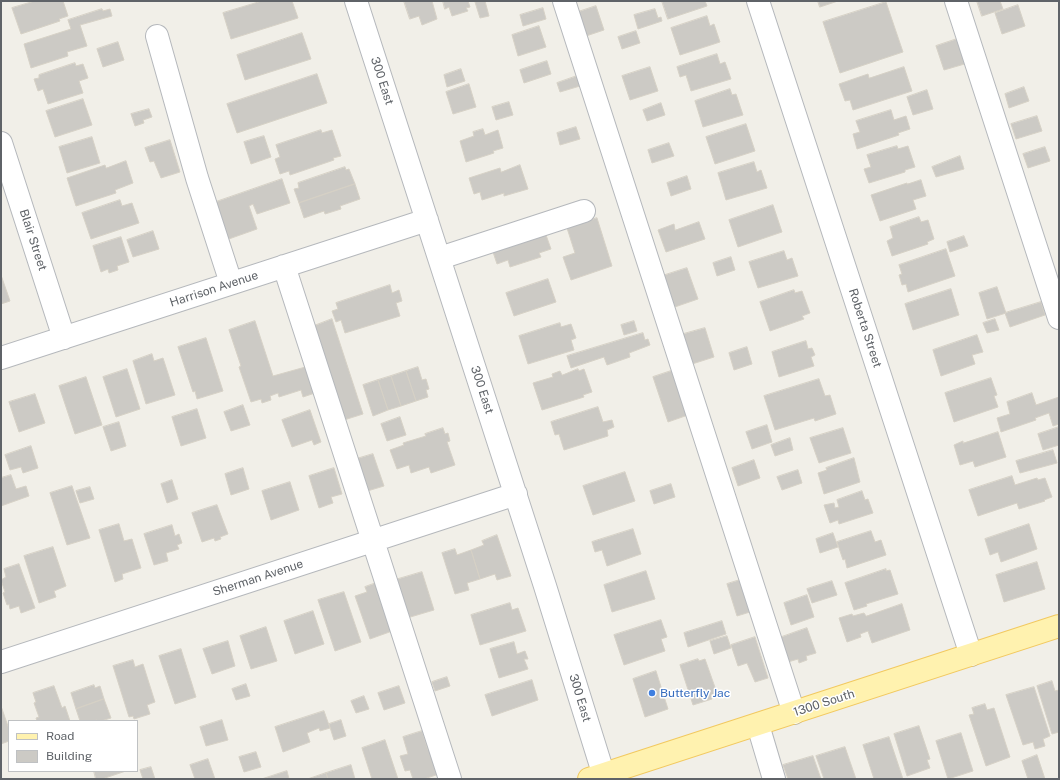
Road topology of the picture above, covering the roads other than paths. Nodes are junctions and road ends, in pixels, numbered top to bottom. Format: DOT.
graph roads {
  1 [pos="356,1"];
  2 [pos="564,1"];
  3 [pos="758,1"];
  4 [pos="956,1"];
  5 [pos="157,36"];
  6 [pos="1,143"];
  7 [pos="584,211"];
  8 [pos="427,220"];
  9 [pos="440,258"];
  10 [pos="284,266"];
  11 [pos="231,284"];
  12 [pos="1059,318"];
  13 [pos="64,338"];
  14 [pos="1,358"];
  15 [pos="516,494"];
  16 [pos="373,541"];
  17 [pos="1059,626"];
  18 [pos="971,655"];
  19 [pos="1,662"];
  20 [pos="794,713"];
  21 [pos="758,725"];
  22 [pos="599,778"];
  23 [pos="450,779"];
  24 [pos="774,779"];
  1 -- 8 [label="street, 300 East"];
  2 -- 20 [label="street"];
  3 -- 18 [label="street, Roberta Street"];
  4 -- 12 [label="street"];
  5 -- 11 [label="street"];
  6 -- 13 [label="street, Blair Street"];
  7 -- 9 [label="street"];
  8 -- 9 [label="street, 300 East"];
  8 -- 10 [label="street, Harrison Avenue"];
  9 -- 15 [label="street, 300 East"];
  10 -- 11 [label="street, Harrison Avenue"];
  10 -- 16 [label="street"];
  11 -- 13 [label="street, Harrison Avenue"];
  13 -- 14 [label="street, Harrison Avenue"];
  15 -- 16 [label="street, Sherman Avenue"];
  15 -- 22 [label="street, 300 East"];
  16 -- 19 [label="street, Sherman Avenue"];
  16 -- 23 [label="street"];
  17 -- 18 [label="main road, 1300 South"];
  18 -- 20 [label="main road, 1300 South"];
  20 -- 21 [label="main road, 1300 South"];
  21 -- 22 [label="main road, 1300 South"];
  21 -- 24 [label="street"];
}
